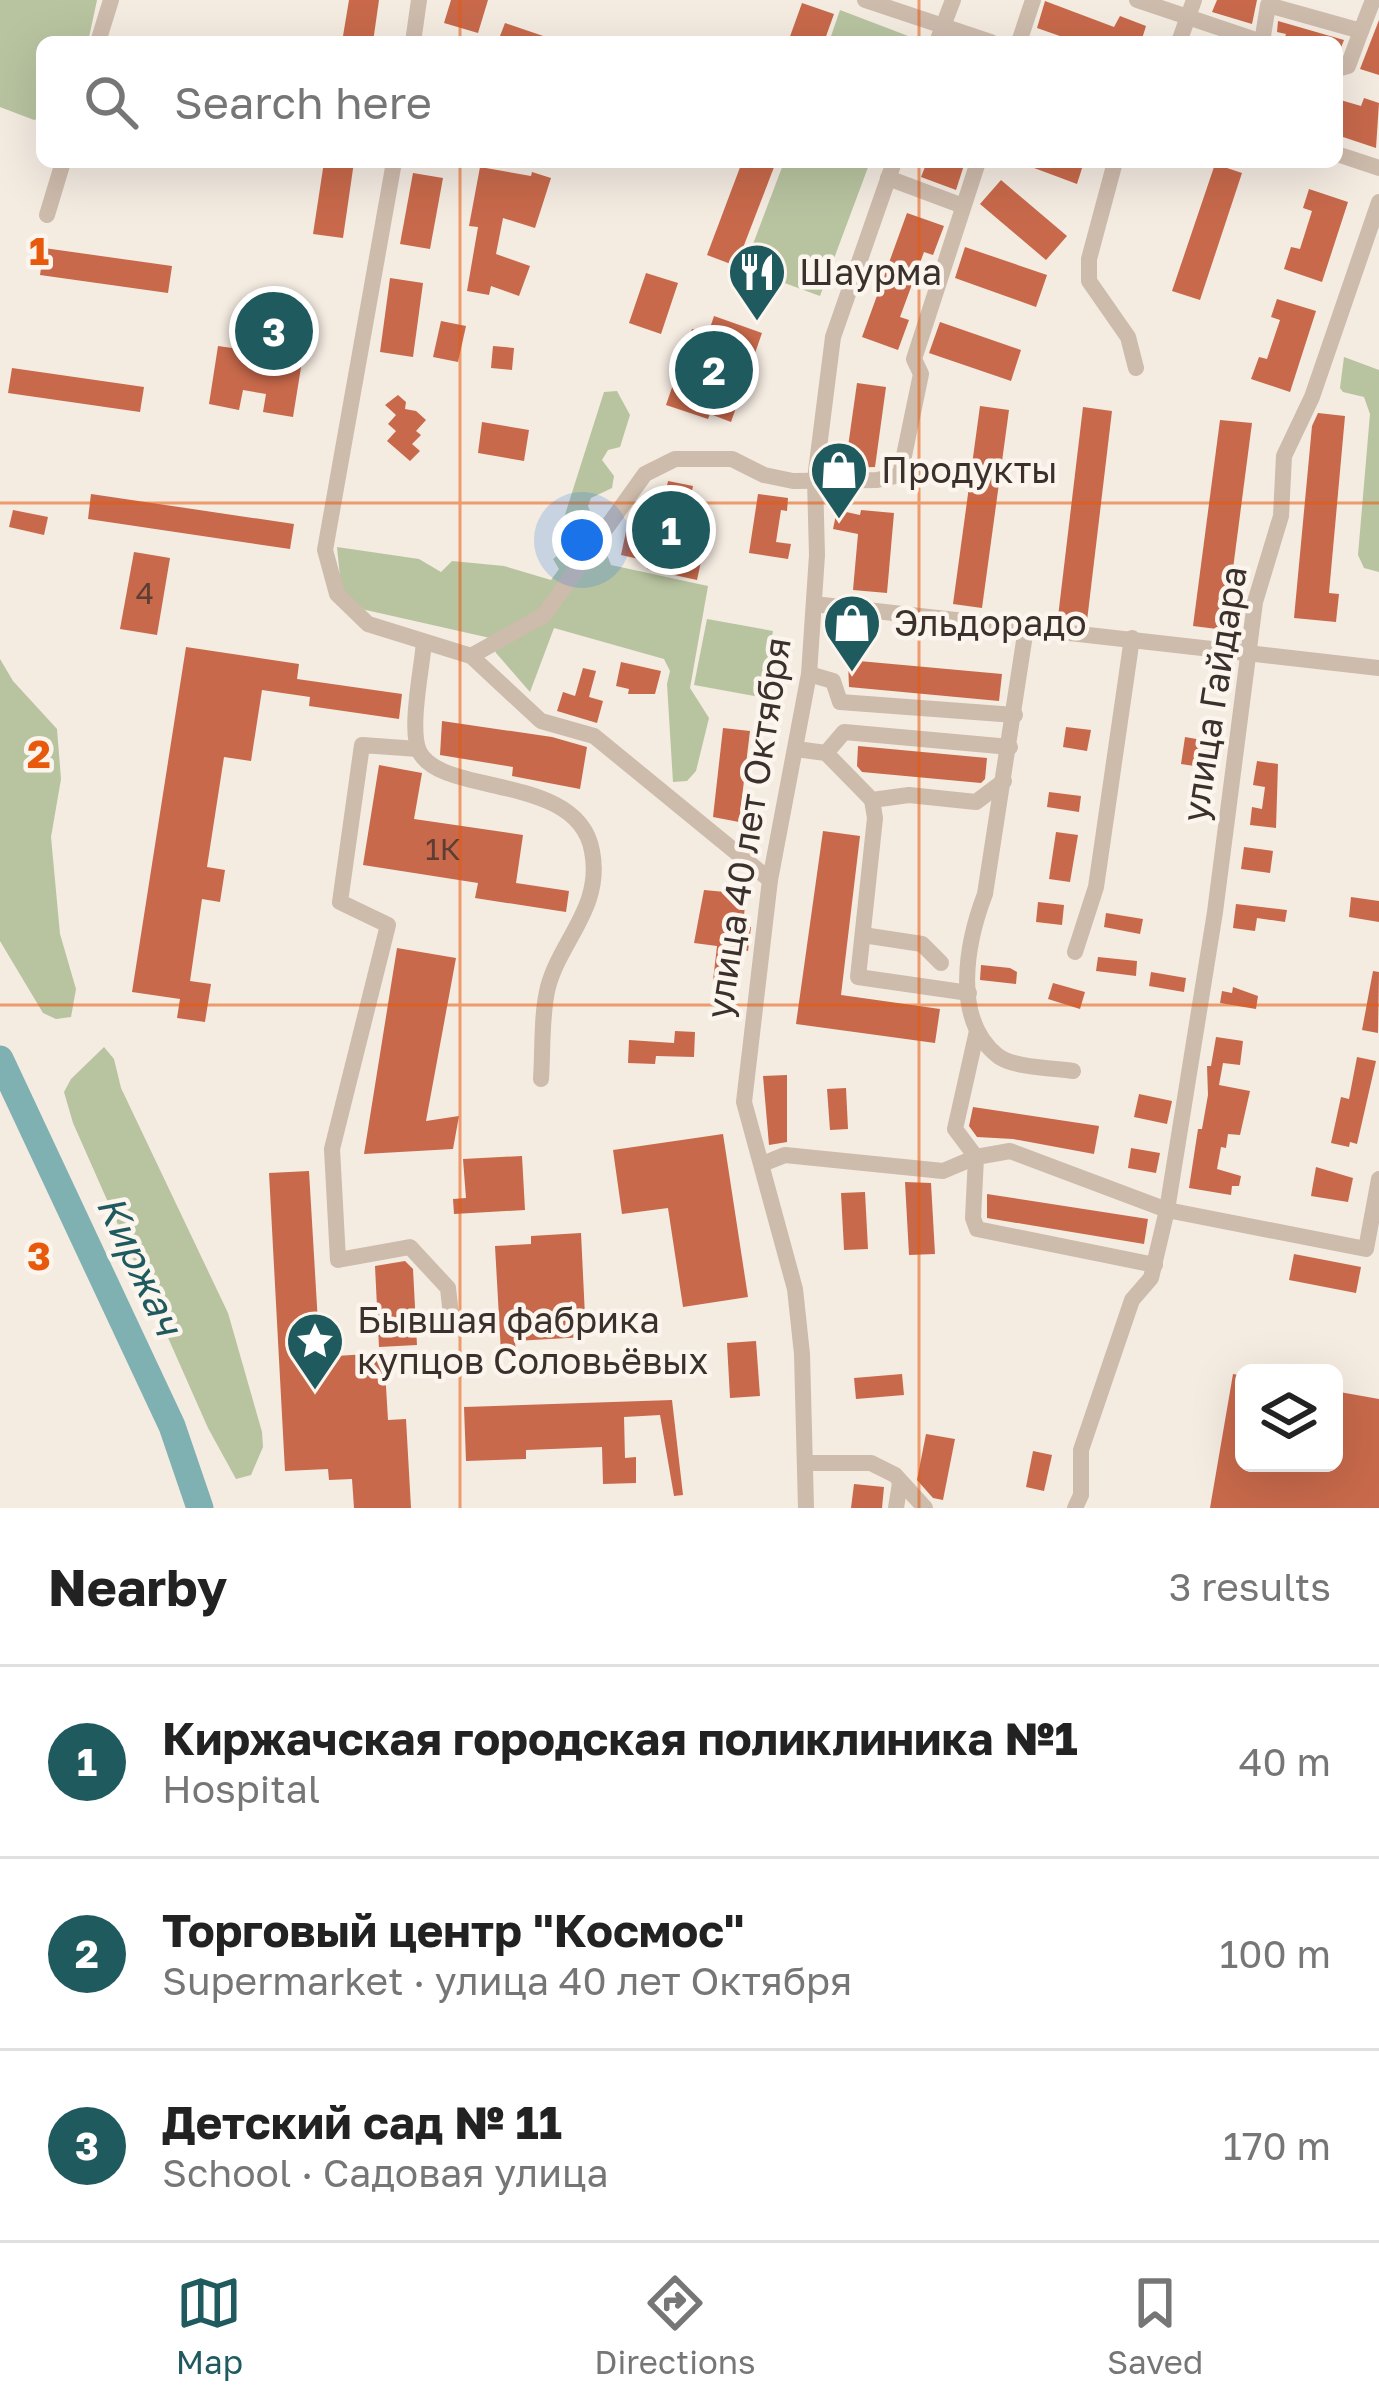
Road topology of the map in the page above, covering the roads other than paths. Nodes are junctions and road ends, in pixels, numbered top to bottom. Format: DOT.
graph roads {
  1 [pos="111,0"];
  2 [pos="419,0"];
  3 [pos="865,0"];
  4 [pos="953,0"];
  5 [pos="1033,0"];
  6 [pos="1137,0"];
  7 [pos="1373,0"];
  8 [pos="1268,3"];
  9 [pos="1191,8"];
  10 [pos="1361,31"];
  11 [pos="939,34"];
  12 [pos="100,36"];
  13 [pos="414,36"];
  14 [pos="1021,36"];
  15 [pos="1249,36"];
  16 [pos="1263,36"];
  17 [pos="1343,67"];
  18 [pos="1343,156"];
  19 [pos="61,168"];
  20 [pos="393,168"];
  21 [pos="976,168"];
  22 [pos="1112,168"];
  23 [pos="1379,168"];
  24 [pos="891,170"];
  25 [pos="1379,202"];
  26 [pos="963,206"];
  27 [pos="47,215"];
  28 [pos="1136,368"];
  29 [pos="815,479"];
  30 [pos="814,604"];
  31 [pos="1026,628"];
  32 [pos="1132,638"];
  33 [pos="424,642"];
  34 [pos="1250,651"];
  35 [pos="471,656"];
  36 [pos="1379,668"];
  37 [pos="809,674"];
  38 [pos="840,702"];
  39 [pos="939,709"];
  40 [pos="1015,715"];
  41 [pos="844,732"];
  42 [pos="937,740"];
  43 [pos="1010,747"];
  44 [pos="418,749"];
  45 [pos="796,749"];
  46 [pos="826,753"];
  47 [pos="1004,781"];
  48 [pos="872,800"];
  49 [pos="976,802"];
  50 [pos="998,818"];
  51 [pos="770,880"];
  52 [pos="863,935"];
  53 [pos="1075,952"];
  54 [pos="941,963"];
  55 [pos="969,993"];
  56 [pos="977,1030"];
  57 [pos="1073,1072"];
  58 [pos="541,1078"];
  59 [pos="956,1129"];
  60 [pos="976,1157"];
  61 [pos="762,1164"];
  62 [pos="943,1171"];
  63 [pos="1379,1179"];
  64 [pos="1167,1210"];
  65 [pos="1155,1265"];
  66 [pos="451,1316"];
  67 [pos="805,1463"];
  68 [pos="900,1483"];
  69 [pos="806,1508"];
  70 [pos="896,1508"];
  71 [pos="925,1508"];
  72 [pos="1075,1508"];
  1 -- 12 [label="street"];
  2 -- 13 [label="street"];
  3 -- 11 [label="street"];
  4 -- 11 [label="street"];
  5 -- 14 [label="street"];
  6 -- 9 [label="street"];
  7 -- 10 [label="street"];
  8 -- 10 [label="street"];
  8 -- 16 [label="street"];
  9 -- 15 [label="street"];
  10 -- 17 [label="street"];
  18 -- 23 [label="street"];
  19 -- 27 [label="street"];
  20 -- 33 [label="street"];
  21 -- 26 [label="street"];
  22 -- 28 [label="street"];
  24 -- 26 [label="street"];
  24 -- 29 [label="street, улица 40 лет Октября"];
  25 -- 34 [label="street, улица Гайдара"];
  26 -- 29 [label="street"];
  29 -- 30 [label="street, улица 40 лет Октября"];
  29 -- 35 [label="street"];
  30 -- 31 [label="street"];
  30 -- 37 [label="street, улица 40 лет Октября"];
  31 -- 32 [label="street"];
  31 -- 40 [label="street"];
  32 -- 34 [label="street"];
  32 -- 53 [label="street"];
  33 -- 35 [label="street"];
  33 -- 44 [label="street"];
  34 -- 36 [label="street"];
  34 -- 64 [label="street, улица Гайдара"];
  35 -- 51 [label="street"];
  37 -- 38 [label="street"];
  37 -- 45 [label="street, улица 40 лет Октября"];
  38 -- 39 [label="street"];
  38 -- 41 [label="street"];
  39 -- 40 [label="street"];
  39 -- 42 [label="street"];
  40 -- 43 [label="street"];
  41 -- 42 [label="street"];
  41 -- 46 [label="street"];
  42 -- 43 [label="street"];
  43 -- 47 [label="street"];
  44 -- 58 [label="street"];
  44 -- 66 [label="street"];
  45 -- 46 [label="street"];
  45 -- 51 [label="street, улица 40 лет Октября"];
  46 -- 48 [label="street"];
  47 -- 49 [label="street"];
  47 -- 50 [label="street"];
  48 -- 49 [label="street"];
  48 -- 52 [label="street"];
  49 -- 50 [label="street"];
  50 -- 55 [label="street"];
  51 -- 61 [label="street, улица 40 лет Октября"];
  52 -- 54 [label="street"];
  52 -- 55 [label="street"];
  55 -- 56 [label="street"];
  56 -- 57 [label="street"];
  56 -- 59 [label="street"];
  59 -- 60 [label="street"];
  59 -- 62 [label="street"];
  60 -- 62 [label="street"];
  60 -- 64 [label="street"];
  60 -- 65 [label="street"];
  61 -- 62 [label="street"];
  61 -- 67 [label="street, улица 40 лет Октября"];
  63 -- 64 [label="street"];
  64 -- 65 [label="street, улица Гайдара"];
  65 -- 72 [label="street, улица Гайдара"];
  67 -- 68 [label="street"];
  67 -- 69 [label="street, улица 40 лет Октября"];
  68 -- 70 [label="street"];
  68 -- 71 [label="street"];
}
